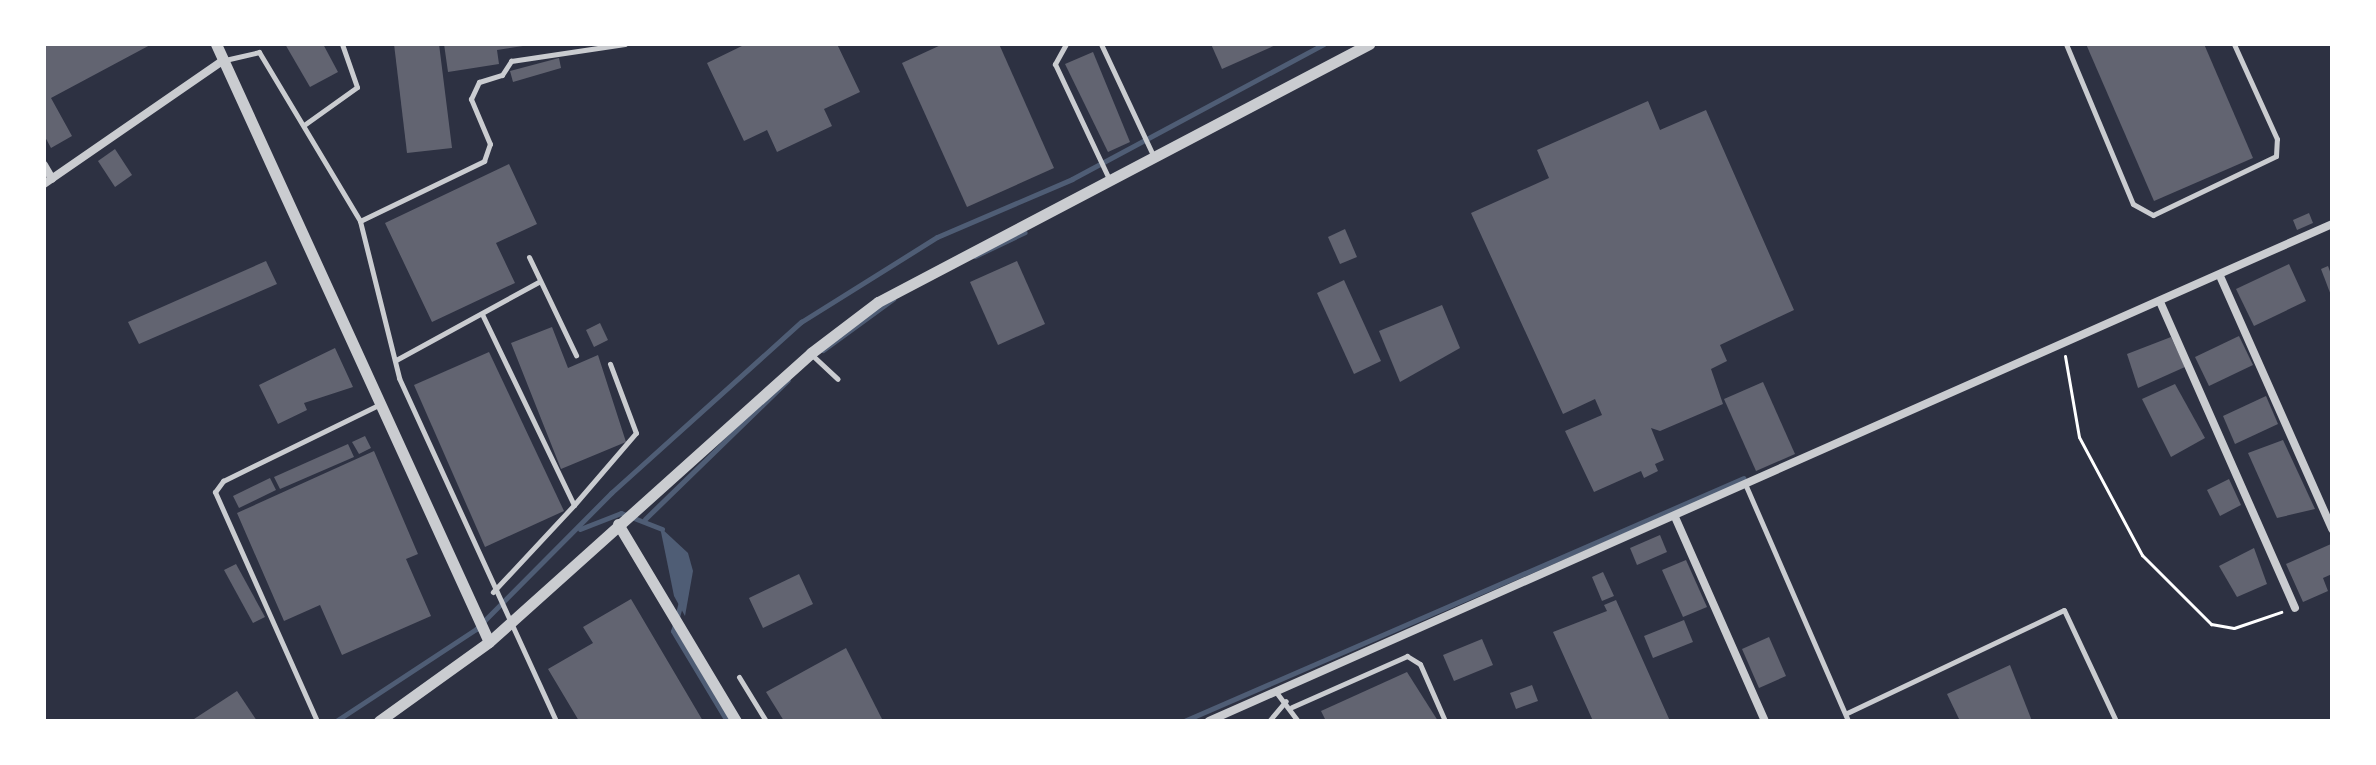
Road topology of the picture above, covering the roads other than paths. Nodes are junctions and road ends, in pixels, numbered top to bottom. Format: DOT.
graph roads {
  1 [pos="216,44"];
  2 [pos="342,44"];
  3 [pos="625,44"];
  4 [pos="1066,44"];
  5 [pos="1101,44"];
  6 [pos="1369,44"];
  7 [pos="2066,44"];
  8 [pos="2234,44"];
  9 [pos="224,60"];
  10 [pos="304,125"];
  11 [pos="1156,161"];
  12 [pos="44,165"];
  13 [pos="48,181"];
  14 [pos="1112,184"];
  15 [pos="360,221"];
  16 [pos="2332,224"];
  17 [pos="529,257"];
  18 [pos="2220,276"];
  19 [pos="540,281"];
  20 [pos="2161,304"];
  21 [pos="482,314"];
  22 [pos="811,353"];
  23 [pos="576,355"];
  24 [pos="396,360"];
  25 [pos="610,364"];
  26 [pos="838,379"];
  27 [pos="378,405"];
  28 [pos="1746,486"];
  29 [pos="574,505"];
  30 [pos="1675,517"];
  31 [pos="618,524"];
  32 [pos="2332,529"];
  33 [pos="493,592"];
  34 [pos="2295,608"];
  35 [pos="509,624"];
  36 [pos="489,642"];
  37 [pos="739,677"];
  38 [pos="1276,692"];
  39 [pos="1286,701"];
  40 [pos="1292,707"];
  41 [pos="1847,713"];
  42 [pos="317,721"];
  43 [pos="379,721"];
  44 [pos="556,721"];
  45 [pos="736,721"];
  46 [pos="766,721"];
  47 [pos="1209,721"];
  48 [pos="1269,721"];
  49 [pos="1298,721"];
  50 [pos="1445,721"];
  51 [pos="1765,721"];
  52 [pos="1848,721"];
  53 [pos="2116,721"];
  1 -- 9 [label="street"];
  2 -- 10 [label="lane"];
  3 -- 15 [label="lane"];
  4 -- 14 [label="lane"];
  5 -- 11 [label="lane"];
  6 -- 11 [label="street"];
  7 -- 8 [label="lane"];
  9 -- 10 [label="lane"];
  9 -- 13 [label="street"];
  9 -- 27 [label="street"];
  10 -- 15 [label="lane"];
  11 -- 14 [label="street"];
  12 -- 13 [label="street"];
  14 -- 22 [label="street"];
  15 -- 24 [label="lane"];
  16 -- 18 [label="street"];
  17 -- 19 [label="lane"];
  18 -- 20 [label="street"];
  18 -- 32 [label="street"];
  19 -- 21 [label="lane"];
  19 -- 23 [label="lane"];
  20 -- 28 [label="street"];
  20 -- 34 [label="street"];
  21 -- 24 [label="lane"];
  21 -- 29 [label="lane"];
  22 -- 26 [label="lane"];
  22 -- 31 [label="street"];
  24 -- 33 [label="lane"];
  25 -- 29 [label="lane"];
  27 -- 36 [label="street"];
  27 -- 42 [label="lane"];
  28 -- 30 [label="street"];
  28 -- 41 [label="lane"];
  29 -- 33 [label="lane"];
  30 -- 38 [label="street"];
  30 -- 51 [label="street"];
  31 -- 35 [label="street"];
  31 -- 45 [label="street"];
  33 -- 35 [label="lane"];
  35 -- 36 [label="street"];
  35 -- 44 [label="lane"];
  36 -- 43 [label="street"];
  37 -- 46 [label="lane"];
  38 -- 39 [label="lane"];
  38 -- 47 [label="street"];
  39 -- 40 [label="lane"];
  39 -- 48 [label="lane"];
  40 -- 49 [label="lane"];
  40 -- 50 [label="lane"];
  41 -- 52 [label="lane"];
  41 -- 53 [label="lane"];
}
